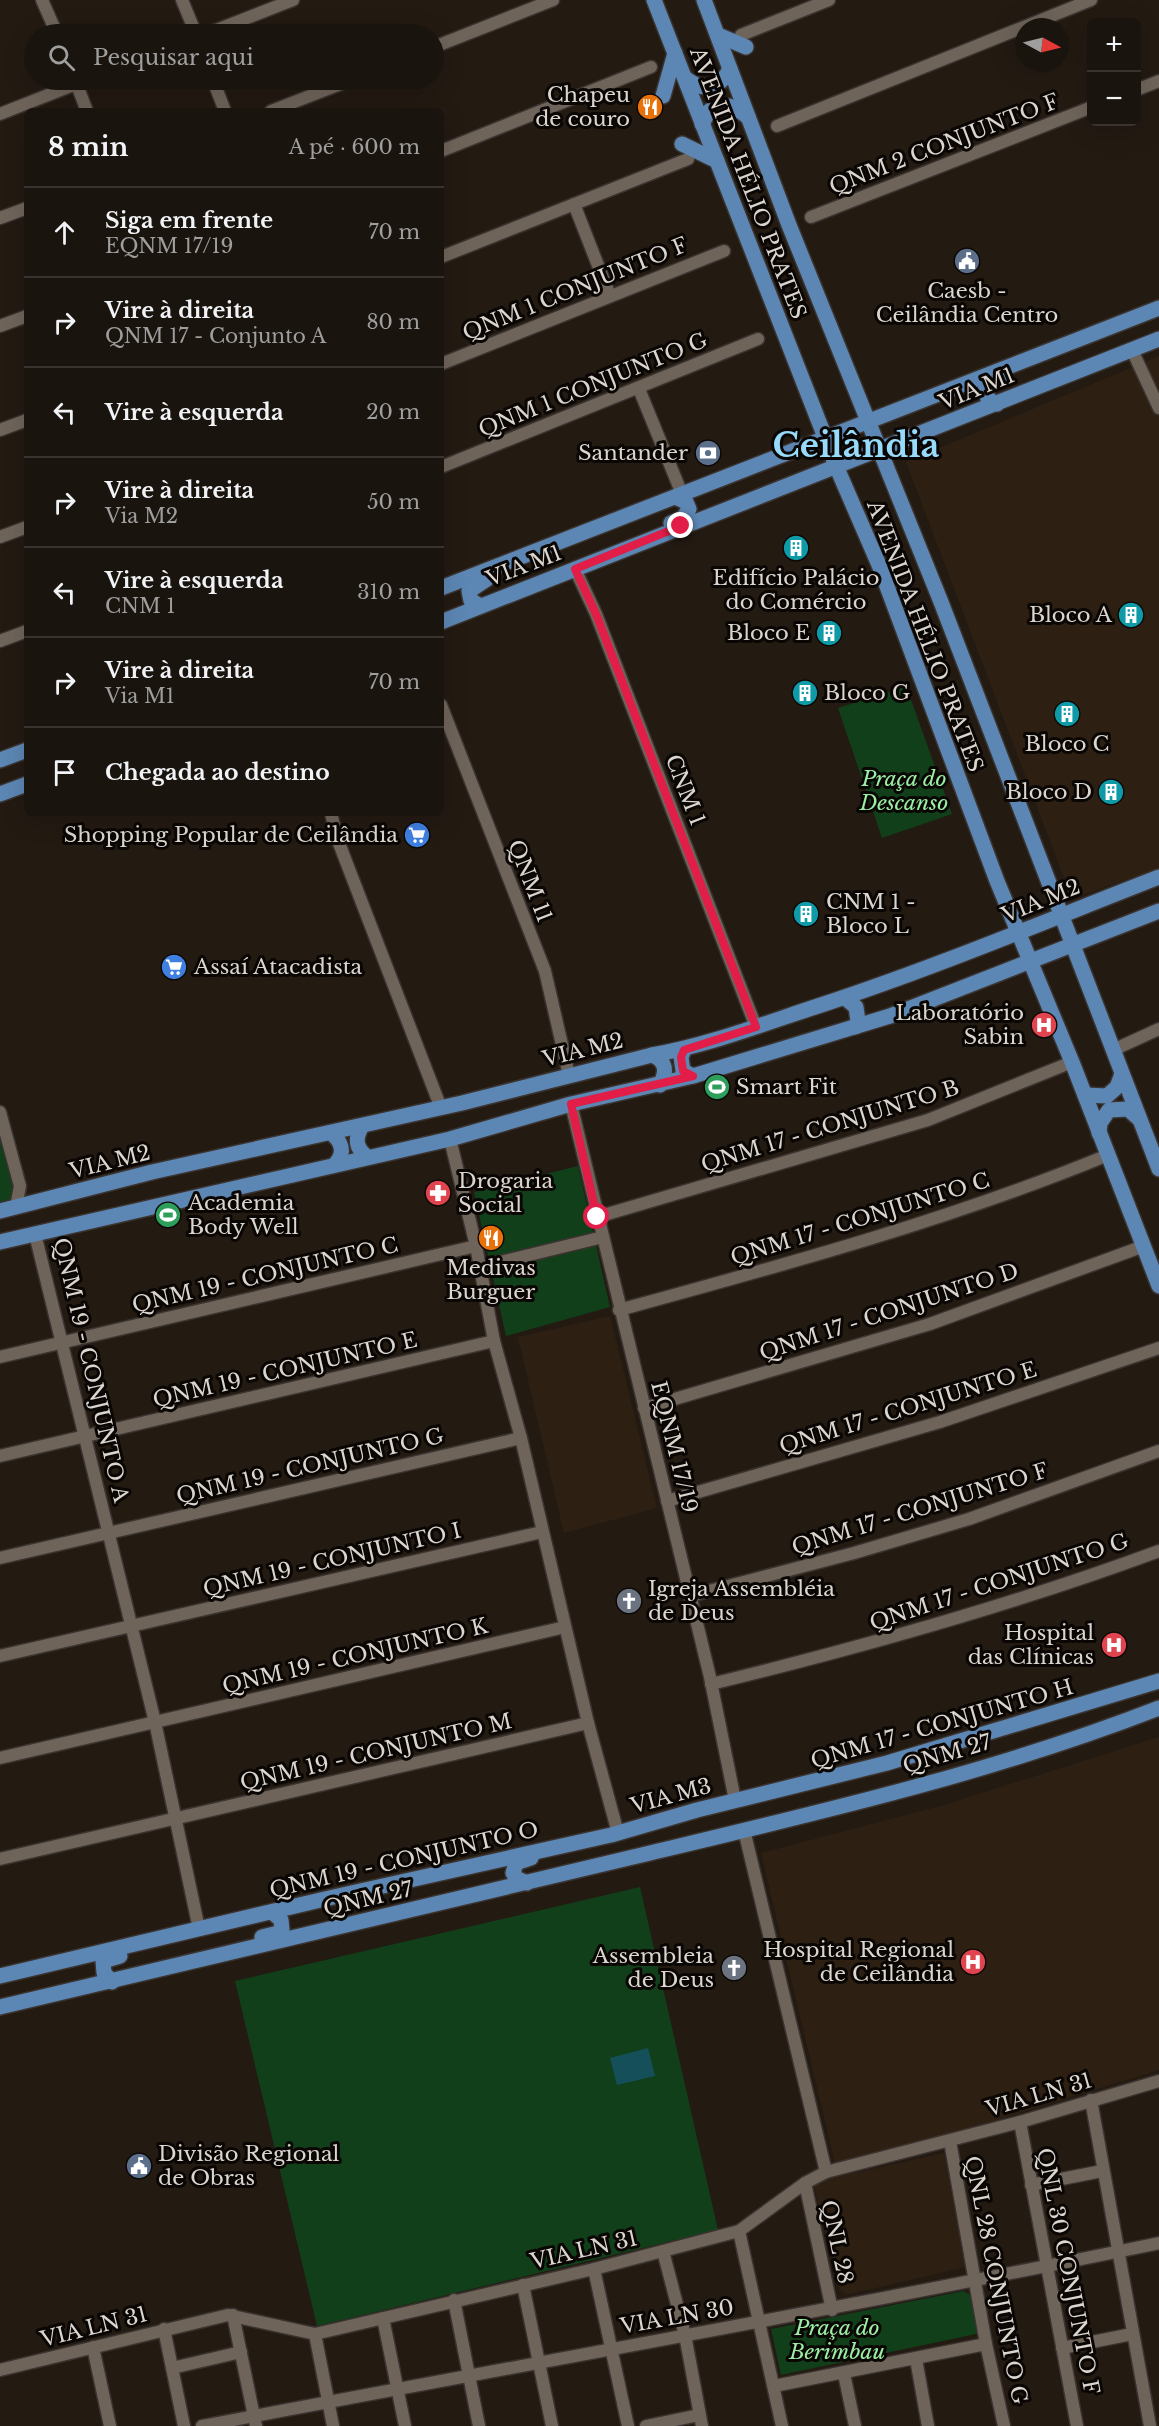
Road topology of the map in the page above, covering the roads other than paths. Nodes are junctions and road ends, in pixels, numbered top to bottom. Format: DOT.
graph roads {
  1 [pos="42,0"];
  2 [pos="182,0"];
  3 [pos="293,0"];
  4 [pos="554,0"];
  5 [pos="654,0"];
  6 [pos="704,0"];
  7 [pos="829,0"];
  8 [pos="1091,0"];
  9 [pos="53,24"];
  10 [pos="192,24"];
  11 [pos="232,24"];
  12 [pos="718,35"];
  13 [pos="743,41"];
  14 [pos="444,43"];
  15 [pos="675,53"];
  16 [pos="651,67"];
  17 [pos="730,69"];
  18 [pos="686,78"];
  19 [pos="1159,81"];
  20 [pos="1141,88"];
  21 [pos="57,90"];
  22 [pos="79,90"];
  23 [pos="217,90"];
  24 [pos="325,90"];
  25 [pos="663,96"];
  26 [pos="86,108"];
  27 [pos="224,108"];
  28 [pos="279,108"];
  29 [pos="1087,109"];
  30 [pos="0,114"];
  31 [pos="748,117"];
  32 [pos="702,124"];
  33 [pos="777,126"];
  34 [pos="444,150"];
  35 [pos="685,152"];
  36 [pos="717,161"];
  37 [pos="574,204"];
  38 [pos="24,209"];
  39 [pos="811,217"];
  40 [pos="0,218"];
  41 [pos="724,251"];
  42 [pos="444,256"];
  43 [pos="610,296"];
  44 [pos="1159,308"];
  45 [pos="24,317"];
  46 [pos="0,326"];
  47 [pos="1159,330"];
  48 [pos="759,339"];
  49 [pos="1159,339"];
  50 [pos="1048,350"];
  51 [pos="1132,350"];
  52 [pos="444,363"];
  53 [pos="1069,374"];
  54 [pos="639,389"];
  55 [pos="998,404"];
  56 [pos="1159,408"];
  57 [pos="24,421"];
  58 [pos="867,422"];
  59 [pos="0,430"];
  60 [pos="825,438"];
  61 [pos="878,451"];
  62 [pos="444,466"];
  63 [pos="837,468"];
  64 [pos="679,496"];
  65 [pos="24,528"];
  66 [pos="0,537"];
  67 [pos="537,552"];
  68 [pos="616,553"];
  69 [pos="575,569"];
  70 [pos="444,587"];
  71 [pos="481,606"];
  72 [pos="444,621"];
  73 [pos="24,632"];
  74 [pos="0,641"];
  75 [pos="444,713"];
  76 [pos="24,751"];
  77 [pos="0,760"];
  78 [pos="24,785"];
  79 [pos="0,794"];
  80 [pos="331,816"];
  81 [pos="1159,877"];
  82 [pos="1159,911"];
  83 [pos="1061,916"];
  84 [pos="1019,933"];
  85 [pos="1072,946"];
  86 [pos="1030,962"];
  87 [pos="845,998"];
  88 [pos="756,1027"];
  89 [pos="855,1027"];
  90 [pos="1159,1029"];
  91 [pos="684,1050"];
  92 [pos="1113,1050"];
  93 [pos="652,1055"];
  94 [pos="1072,1062"];
  95 [pos="1122,1074"];
  96 [pos="569,1075"];
  97 [pos="693,1076"];
  98 [pos="660,1085"];
  99 [pos="1085,1095"];
  100 [pos="571,1104"];
  101 [pos="441,1108"];
  102 [pos="0,1112"];
  103 [pos="1138,1118"];
  104 [pos="363,1126"];
  105 [pos="331,1133"];
  106 [pos="1099,1133"];
  107 [pos="1153,1137"];
  108 [pos="450,1139"];
  109 [pos="1108,1155"];
  110 [pos="366,1156"];
  111 [pos="336,1163"];
  112 [pos="1159,1169"];
  113 [pos="20,1186"];
  114 [pos="38,1202"];
  115 [pos="16,1207"];
  116 [pos="0,1211"];
  117 [pos="597,1217"];
  118 [pos="35,1234"];
  119 [pos="603,1237"];
  120 [pos="0,1242"];
  121 [pos="476,1246"];
  122 [pos="1144,1246"];
  123 [pos="480,1267"];
  124 [pos="1159,1286"];
  125 [pos="620,1310"];
  126 [pos="494,1341"];
  127 [pos="63,1342"];
  128 [pos="1159,1348"];
  129 [pos="0,1357"];
  130 [pos="644,1408"];
  131 [pos="85,1436"];
  132 [pos="521,1438"];
  133 [pos="1159,1451"];
  134 [pos="0,1456"];
  135 [pos="667,1501"];
  136 [pos="108,1532"];
  137 [pos="542,1532"];
  138 [pos="1159,1551"];
  139 [pos="0,1558"];
  140 [pos="690,1596"];
  141 [pos="131,1626"];
  142 [pos="565,1627"];
  143 [pos="0,1656"];
  144 [pos="1159,1681"];
  145 [pos="711,1684"];
  146 [pos="1157,1709"];
  147 [pos="154,1722"];
  148 [pos="588,1723"];
  149 [pos="0,1758"];
  150 [pos="735,1800"];
  151 [pos="174,1819"];
  152 [pos="744,1830"];
  153 [pos="615,1834"];
  154 [pos="0,1859"];
  155 [pos="527,1883"];
  156 [pos="272,1912"];
  157 [pos="196,1929"];
  158 [pos="189,1962"];
  159 [pos="0,1976"];
  160 [pos="112,1982"];
  161 [pos="0,2007"];
  162 [pos="1159,2084"];
  163 [pos="1091,2100"];
  164 [pos="1020,2122"];
  165 [pos="950,2140"];
  166 [pos="1102,2171"];
  167 [pos="826,2172"];
  168 [pos="805,2183"];
  169 [pos="1031,2185"];
  170 [pos="739,2231"];
  171 [pos="1159,2243"];
  172 [pos="663,2251"];
  173 [pos="1116,2252"];
  174 [pos="1046,2265"];
  175 [pos="594,2269"];
  176 [pos="975,2279"];
  177 [pos="523,2285"];
  178 [pos="454,2300"];
  179 [pos="832,2310"];
  180 [pos="233,2315"];
  181 [pos="383,2318"];
  182 [pos="761,2322"];
  183 [pos="164,2329"];
  184 [pos="315,2334"];
  185 [pos="1132,2334"];
  186 [pos="685,2335"];
  187 [pos="986,2344"];
  188 [pos="93,2347"];
  189 [pos="1062,2348"];
  190 [pos="610,2349"];
  191 [pos="241,2352"];
  192 [pos="916,2359"];
  193 [pos="540,2362"];
  194 [pos="172,2368"];
  195 [pos="0,2370"];
  196 [pos="844,2374"];
  197 [pos="468,2375"];
  198 [pos="774,2386"];
  199 [pos="397,2388"];
  200 [pos="328,2401"];
  201 [pos="255,2421"];
  202 [pos="701,2421"];
  203 [pos="110,2426"];
  204 [pos="184,2426"];
  205 [pos="202,2426"];
  206 [pos="333,2426"];
  207 [pos="405,2426"];
  208 [pos="479,2426"];
  209 [pos="552,2426"];
  210 [pos="628,2426"];
  211 [pos="646,2426"];
  212 [pos="782,2426"];
  213 [pos="855,2426"];
  214 [pos="928,2426"];
  215 [pos="1004,2426"];
  216 [pos="1077,2426"];
  217 [pos="1150,2426"];
  1 -- 9 [label="street"];
  2 -- 10 [label="street"];
  3 -- 11 [label="street"];
  4 -- 14 [label="street"];
  5 -- 15 [label="main road, AVENIDA HÉLIO PRATES"];
  6 -- 12 [label="main road, AVENIDA HÉLIO PRATES"];
  7 -- 13 [label="street"];
  8 -- 33 [label="street"];
  12 -- 13 [label="main road"];
  12 -- 17 [label="main road, AVENIDA HÉLIO PRATES"];
  15 -- 18 [label="main road, AVENIDA HÉLIO PRATES"];
  15 -- 25 [label="main road"];
  16 -- 34 [label="street"];
  17 -- 18 [label="main road"];
  17 -- 31 [label="main road, AVENIDA HÉLIO PRATES"];
  18 -- 32 [label="main road, AVENIDA HÉLIO PRATES"];
  19 -- 20 [label="street"];
  21 -- 30 [label="street"];
  22 -- 26 [label="street"];
  23 -- 27 [label="street"];
  24 -- 28 [label="street"];
  29 -- 39 [label="street, QNM 2 CONJUNTO F"];
  31 -- 32 [label="main road"];
  31 -- 58 [label="main road, AVENIDA HÉLIO PRATES"];
  32 -- 36 [label="main road, AVENIDA HÉLIO PRATES"];
  35 -- 36 [label="main road"];
  35 -- 37 [label="street"];
  36 -- 60 [label="main road, AVENIDA HÉLIO PRATES"];
  37 -- 42 [label="street"];
  37 -- 43 [label="street"];
  38 -- 40 [label="street"];
  41 -- 43 [label="street, QNM 1 CONJUNTO F"];
  43 -- 52 [label="street, QNM 1 CONJUNTO F"];
  44 -- 50 [label="main road, VIA M1"];
  45 -- 46 [label="street"];
  47 -- 53 [label="main road"];
  48 -- 54 [label="street, QNM 1 CONJUNTO G"];
  49 -- 51 [label="main road, VIA M1"];
  50 -- 55 [label="main road"];
  50 -- 58 [label="main road, VIA M1"];
  51 -- 53 [label="main road, VIA M1"];
  51 -- 56 [label="street"];
  53 -- 55 [label="main road, VIA M1"];
  54 -- 62 [label="street, QNM 1 CONJUNTO G"];
  54 -- 64 [label="street"];
  55 -- 61 [label="main road, VIA M1"];
  57 -- 59 [label="street"];
  58 -- 60 [label="main road, VIA M1"];
  58 -- 61 [label="main road, AVENIDA HÉLIO PRATES"];
  60 -- 63 [label="main road, AVENIDA HÉLIO PRATES"];
  60 -- 64 [label="main road, VIA M1"];
  61 -- 63 [label="main road, VIA M1"];
  61 -- 83 [label="main road, AVENIDA HÉLIO PRATES"];
  63 -- 68 [label="main road, VIA M1"];
  63 -- 84 [label="main road, AVENIDA HÉLIO PRATES"];
  64 -- 67 [label="main road, VIA M1"];
  64 -- 68 [label="main road"];
  65 -- 66 [label="street"];
  67 -- 70 [label="main road, VIA M1"];
  67 -- 71 [label="main road"];
  68 -- 69 [label="main road, VIA M1"];
  69 -- 71 [label="main road, VIA M1"];
  69 -- 88 [label="street, CNM 1"];
  71 -- 72 [label="main road, VIA M1"];
  73 -- 74 [label="street"];
  75 -- 96 [label="street, QNM 11"];
  76 -- 77 [label="main road"];
  78 -- 79 [label="main road"];
  80 -- 101 [label="street"];
  81 -- 83 [label="main road, VIA M2"];
  82 -- 85 [label="main road"];
  83 -- 84 [label="main road, VIA M2"];
  83 -- 85 [label="main road, AVENIDA HÉLIO PRATES"];
  84 -- 86 [label="main road, AVENIDA HÉLIO PRATES"];
  84 -- 87 [label="main road, VIA M2"];
  85 -- 86 [label="main road"];
  85 -- 92 [label="main road, AVENIDA HÉLIO PRATES"];
  86 -- 89 [label="main road"];
  86 -- 94 [label="main road, AVENIDA HÉLIO PRATES"];
  87 -- 88 [label="main road, VIA M2"];
  87 -- 89 [label="main road"];
  88 -- 91 [label="main road, VIA M2"];
  89 -- 97 [label="main road"];
  90 -- 92 [label="street"];
  91 -- 93 [label="main road, VIA M2"];
  91 -- 97 [label="main road"];
  92 -- 95 [label="main road, AVENIDA HÉLIO PRATES"];
  93 -- 96 [label="main road, VIA M2"];
  93 -- 98 [label="main road"];
  94 -- 99 [label="main road, AVENIDA HÉLIO PRATES"];
  94 -- 117 [label="street, QNM 17 - CONJUNTO B"];
  95 -- 99 [label="main road"];
  95 -- 103 [label="main road, AVENIDA HÉLIO PRATES"];
  96 -- 101 [label="main road, VIA M2"];
  97 -- 98 [label="main road"];
  98 -- 100 [label="main road"];
  99 -- 106 [label="main road, AVENIDA HÉLIO PRATES"];
  100 -- 108 [label="main road"];
  100 -- 117 [label="street, EQNM 17/19"];
  101 -- 104 [label="main road, VIA M2"];
  102 -- 113 [label="street"];
  103 -- 106 [label="main road"];
  103 -- 107 [label="main road, AVENIDA HÉLIO PRATES"];
  104 -- 105 [label="main road, VIA M2"];
  104 -- 110 [label="main road"];
  105 -- 111 [label="main road"];
  105 -- 114 [label="main road, VIA M2"];
  106 -- 109 [label="main road, AVENIDA HÉLIO PRATES"];
  107 -- 112 [label="main road, AVENIDA HÉLIO PRATES"];
  108 -- 110 [label="main road, QNM 19 - CONJUNTO A"];
  108 -- 121 [label="street"];
  109 -- 122 [label="main road, AVENIDA HÉLIO PRATES"];
  109 -- 125 [label="street, QNM 17 - CONJUNTO C"];
  110 -- 111 [label="main road, QNM 19 - CONJUNTO A"];
  111 -- 118 [label="main road, QNM 19 - CONJUNTO A"];
  113 -- 114 [label="street"];
  113 -- 115 [label="street"];
  114 -- 115 [label="main road, VIA M2"];
  115 -- 116 [label="main road, VIA M2"];
  117 -- 119 [label="street, EQNM 17/19"];
  118 -- 120 [label="main road"];
  118 -- 127 [label="street, QNM 19 - CONJUNTO A"];
  119 -- 123 [label="street"];
  119 -- 125 [label="street, EQNM 17/19"];
  121 -- 123 [label="street"];
  121 -- 127 [label="street, QNM 19 - CONJUNTO C"];
  122 -- 124 [label="main road, AVENIDA HÉLIO PRATES"];
  122 -- 130 [label="street, QNM 17 - CONJUNTO D"];
  123 -- 126 [label="street"];
  125 -- 130 [label="street, EQNM 17/19"];
  126 -- 131 [label="street, QNM 19 - CONJUNTO E"];
  126 -- 132 [label="street"];
  127 -- 129 [label="street, QNM 19 - CONJUNTO C"];
  127 -- 131 [label="street, QNM 19 - CONJUNTO A"];
  128 -- 135 [label="street, QNM 17 - CONJUNTO E"];
  130 -- 135 [label="street, EQNM 17/19"];
  131 -- 134 [label="street, QNM 19 - CONJUNTO E"];
  131 -- 136 [label="street, QNM 19 - CONJUNTO A"];
  132 -- 136 [label="street, QNM 19 - CONJUNTO G"];
  132 -- 137 [label="street"];
  133 -- 140 [label="street, QNM 17 - CONJUNTO F"];
  135 -- 140 [label="street, EQNM 17/19"];
  136 -- 139 [label="street, QNM 19 - CONJUNTO G"];
  136 -- 141 [label="street, QNM 19 - CONJUNTO A"];
  137 -- 141 [label="street, QNM 19 - CONJUNTO I"];
  137 -- 142 [label="street"];
  138 -- 145 [label="street, QNM 17 - CONJUNTO G"];
  140 -- 145 [label="street, EQNM 17/19"];
  141 -- 143 [label="street, QNM 19 - CONJUNTO I"];
  141 -- 147 [label="street, QNM 19 - CONJUNTO A"];
  142 -- 147 [label="street, QNM 19 - CONJUNTO K"];
  142 -- 148 [label="street"];
  144 -- 150 [label="main road, QNM 17 - CONJUNTO H"];
  145 -- 150 [label="street, EQNM 17/19"];
  146 -- 152 [label="main road, QNM 27"];
  147 -- 149 [label="street, QNM 19 - CONJUNTO K"];
  147 -- 151 [label="street, QNM 19 - CONJUNTO A"];
  148 -- 151 [label="street, QNM 19 - CONJUNTO M"];
  148 -- 153 [label="street"];
  150 -- 153 [label="main road, VIA M3"];
  151 -- 154 [label="street, QNM 19 - CONJUNTO M"];
  151 -- 157 [label="street, QNM 19 - CONJUNTO A"];
  152 -- 155 [label="main road, QNM 27"];
  152 -- 167 [label="street"];
  153 -- 155 [label="main road"];
  153 -- 156 [label="main road, QNM 19 - CONJUNTO O"];
  155 -- 158 [label="main road, QNM 27"];
  156 -- 157 [label="main road, QNM 19 - CONJUNTO O"];
  156 -- 158 [label="main road"];
  157 -- 159 [label="main road"];
  157 -- 160 [label="main road"];
  158 -- 160 [label="main road, QNM 27"];
  160 -- 161 [label="main road, QNM 27"];
  162 -- 163 [label="street, VIA LN 31"];
  163 -- 164 [label="street, VIA LN 31"];
  163 -- 166 [label="street"];
  164 -- 165 [label="street, VIA LN 31"];
  164 -- 169 [label="street, QNL 30 CONJUNTO F"];
  165 -- 167 [label="street, VIA LN 31"];
  165 -- 176 [label="street, QNL 28 CONJUNTO G"];
  166 -- 169 [label="street"];
  166 -- 173 [label="street"];
  167 -- 168 [label="street, VIA LN 31"];
  168 -- 170 [label="street, VIA LN 31"];
  168 -- 179 [label="street, QNL 28"];
  169 -- 174 [label="street, QNL 30 CONJUNTO F"];
  170 -- 172 [label="street, VIA LN 31"];
  170 -- 182 [label="street"];
  171 -- 173 [label="street, VIA LN 30"];
  172 -- 175 [label="street, VIA LN 31"];
  172 -- 186 [label="street"];
  173 -- 174 [label="street, VIA LN 30"];
  173 -- 185 [label="street"];
  174 -- 176 [label="street, VIA LN 30"];
  174 -- 189 [label="street, QNL 30 CONJUNTO F"];
  175 -- 177 [label="street, VIA LN 31"];
  175 -- 190 [label="street"];
  176 -- 179 [label="street, VIA LN 30"];
  176 -- 187 [label="street, QNL 28 CONJUNTO G"];
  177 -- 178 [label="street, VIA LN 31"];
  177 -- 193 [label="street"];
  178 -- 181 [label="street, VIA LN 31"];
  178 -- 197 [label="street"];
  179 -- 182 [label="street, VIA LN 30"];
  180 -- 183 [label="street, VIA LN 31"];
  180 -- 184 [label="street, VIA LN 31"];
  180 -- 191 [label="street"];
  181 -- 184 [label="street, VIA LN 31"];
  181 -- 199 [label="street"];
  182 -- 186 [label="street, VIA LN 30"];
  182 -- 198 [label="street"];
  183 -- 188 [label="street, VIA LN 31"];
  183 -- 194 [label="street"];
  184 -- 200 [label="street"];
  185 -- 189 [label="street"];
  185 -- 217 [label="street"];
  186 -- 190 [label="street, VIA LN 30"];
  186 -- 202 [label="street"];
  187 -- 192 [label="street"];
  187 -- 215 [label="street, QNL 28 CONJUNTO G"];
  188 -- 195 [label="street, VIA LN 31"];
  188 -- 203 [label="street"];
  189 -- 216 [label="street, QNL 30 CONJUNTO F"];
  190 -- 193 [label="street, VIA LN 30"];
  190 -- 210 [label="street"];
  191 -- 194 [label="street"];
  191 -- 201 [label="street"];
  192 -- 196 [label="street"];
  192 -- 214 [label="street"];
  193 -- 197 [label="street, VIA LN 30"];
  193 -- 209 [label="street"];
  194 -- 204 [label="street"];
  196 -- 198 [label="street"];
  196 -- 213 [label="street"];
  197 -- 199 [label="street, VIA LN 30"];
  197 -- 208 [label="street"];
  198 -- 212 [label="street"];
  199 -- 200 [label="street, VIA LN 30"];
  199 -- 207 [label="street"];
  200 -- 201 [label="street, VIA LN 30"];
  200 -- 206 [label="street"];
  201 -- 205 [label="street, VIA LN 30"];
  202 -- 211 [label="street"];
}
